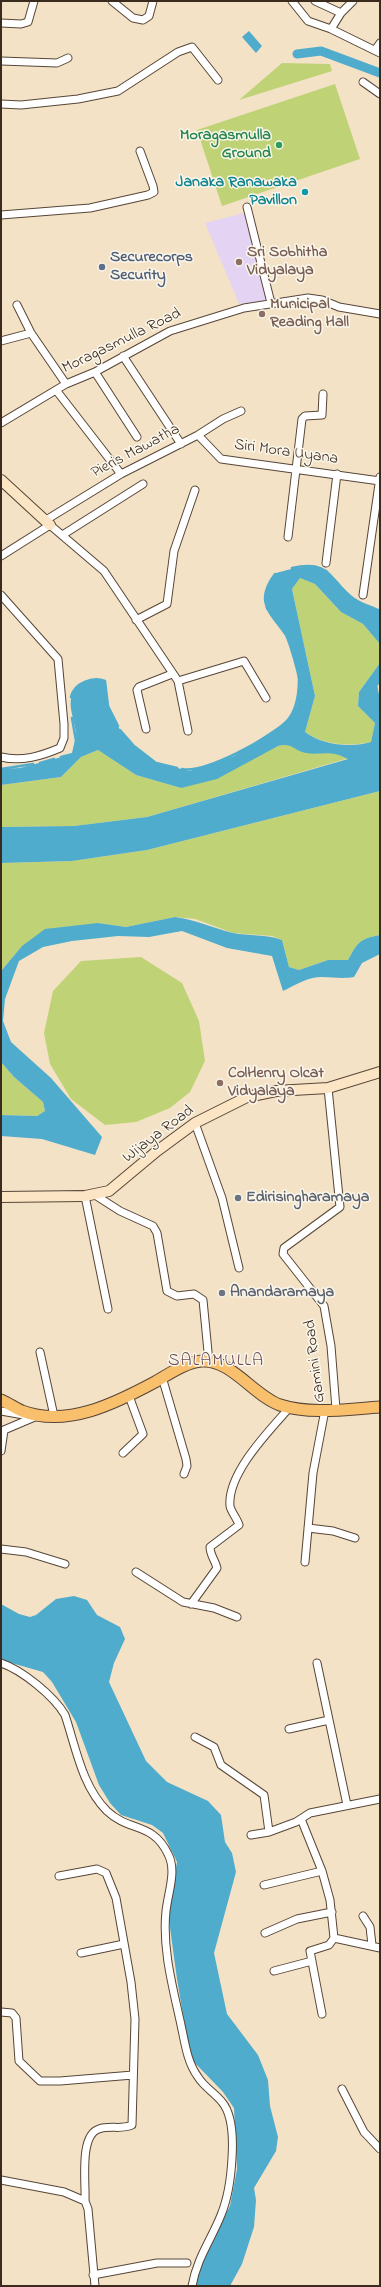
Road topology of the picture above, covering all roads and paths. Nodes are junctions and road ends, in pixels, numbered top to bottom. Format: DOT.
graph roads {
  1 [pos="34,1"];
  2 [pos="112,1"];
  3 [pos="153,1"];
  4 [pos="292,1"];
  5 [pos="315,1"];
  6 [pos="353,1"];
  7 [pos="341,13"];
  8 [pos="1,22"];
  9 [pos="331,29"];
  10 [pos="380,43"];
  11 [pos="377,52"];
  12 [pos="68,58"];
  13 [pos="1,61"];
  14 [pos="218,80"];
  15 [pos="364,82"];
  16 [pos="380,94"];
  17 [pos="1,104"];
  18 [pos="140,151"];
  19 [pos="247,207"];
  20 [pos="1,215"];
  21 [pos="271,303"];
  22 [pos="17,305"];
  23 [pos="380,314"];
  24 [pos="31,333"];
  25 [pos="1,341"];
  26 [pos="124,356"];
  27 [pos="95,372"];
  28 [pos="66,384"];
  29 [pos="56,390"];
  30 [pos="323,394"];
  31 [pos="241,411"];
  32 [pos="1,423"];
  33 [pos="198,435"];
  34 [pos="137,437"];
  35 [pos="181,444"];
  36 [pos="297,470"];
  37 [pos="121,474"];
  38 [pos="337,474"];
  39 [pos="380,479"];
  40 [pos="1,480"];
  41 [pos="143,484"];
  42 [pos="195,490"];
  43 [pos="48,522"];
  44 [pos="64,534"];
  45 [pos="288,538"];
  46 [pos="1,556"];
  47 [pos="326,563"];
  48 [pos="1,595"];
  49 [pos="363,595"];
  50 [pos="136,620"];
  51 [pos="172,674"];
  52 [pos="178,682"];
  53 [pos="266,698"];
  54 [pos="146,729"];
  55 [pos="188,731"];
  56 [pos="1,757"];
  57 [pos="380,1072"];
  58 [pos="328,1088"];
  59 [pos="195,1123"];
  60 [pos="90,1195"];
  61 [pos="1,1197"];
  62 [pos="239,1268"];
  63 [pos="108,1309"];
  64 [pos="40,1352"];
  65 [pos="209,1362"];
  66 [pos="162,1377"];
  67 [pos="129,1396"];
  68 [pos="1,1400"];
  69 [pos="380,1406"];
  70 [pos="290,1407"];
  71 [pos="330,1410"];
  72 [pos="1,1411"];
  73 [pos="37,1416"];
  74 [pos="54,1416"];
  75 [pos="1,1451"];
  76 [pos="122,1453"];
  77 [pos="184,1474"];
  78 [pos="308,1528"];
  79 [pos="355,1538"];
  80 [pos="1,1549"];
  81 [pos="305,1562"];
  82 [pos="65,1564"];
  83 [pos="136,1572"];
  84 [pos="191,1604"];
  85 [pos="237,1617"];
  86 [pos="1,1663"];
  87 [pos="317,1663"];
  88 [pos="329,1720"];
  89 [pos="289,1729"];
  90 [pos="195,1737"];
  91 [pos="380,1799"];
  92 [pos="347,1805"];
  93 [pos="301,1818"];
  94 [pos="269,1832"];
  95 [pos="251,1836"];
  96 [pos="322,1871"];
  97 [pos="59,1876"];
  98 [pos="264,1885"];
  99 [pos="332,1912"];
  100 [pos="363,1916"];
  101 [pos="265,1933"];
  102 [pos="334,1938"];
  103 [pos="124,1944"];
  104 [pos="372,1945"];
  105 [pos="380,1948"];
  106 [pos="81,1953"];
  107 [pos="312,1961"];
  108 [pos="274,1971"];
  109 [pos="1,2012"];
  110 [pos="322,2014"];
  111 [pos="133,2075"];
  112 [pos="342,2089"];
  113 [pos="380,2149"];
  114 [pos="1,2180"];
  115 [pos="85,2200"];
  116 [pos="187,2262"];
  117 [pos="93,2275"];
  118 [pos="95,2286"];
  119 [pos="192,2286"];
  1 -- 8 [label="street"];
  2 -- 3 [label="street"];
  4 -- 9 [label="street"];
  5 -- 7 [label="street"];
  6 -- 7 [label="street"];
  7 -- 9 [label="street"];
  9 -- 11 [label="street"];
  10 -- 11 [label="street"];
  12 -- 13 [label="street"];
  14 -- 17 [label="street"];
  15 -- 16 [label="street"];
  18 -- 20 [label="street"];
  19 -- 21 [label="street"];
  21 -- 23 [label="street, Moragasmulla Road"];
  21 -- 26 [label="street, Moragasmulla Road"];
  22 -- 24 [label="street"];
  24 -- 25 [label="street"];
  24 -- 28 [label="street"];
  26 -- 27 [label="street, Moragasmulla Road"];
  26 -- 35 [label="street"];
  27 -- 28 [label="street, Moragasmulla Road"];
  27 -- 34 [label="street"];
  28 -- 29 [label="street, Moragasmulla Road"];
  29 -- 32 [label="street, Moragasmulla Road"];
  29 -- 37 [label="street"];
  30 -- 36 [label="street"];
  31 -- 33 [label="street, Pieris Mawatha"];
  33 -- 35 [label="street, Pieris Mawatha"];
  33 -- 36 [label="street, Siri Mora Uyana"];
  35 -- 37 [label="street, Pieris Mawatha"];
  36 -- 38 [label="street, Siri Mora Uyana"];
  36 -- 45 [label="street"];
  37 -- 43 [label="street, Pieris Mawatha"];
  38 -- 39 [label="street, Siri Mora Uyana"];
  38 -- 47 [label="street"];
  39 -- 49 [label="street"];
  40 -- 43 [label="street"];
  41 -- 44 [label="street"];
  42 -- 50 [label="street"];
  43 -- 44 [label="street"];
  43 -- 46 [label="street, Pieris Mawatha"];
  44 -- 50 [label="street"];
  48 -- 56 [label="street"];
  50 -- 51 [label="street"];
  51 -- 52 [label="street"];
  51 -- 54 [label="street"];
  52 -- 53 [label="street"];
  52 -- 55 [label="street"];
  57 -- 58 [label="street, Wijaya Road"];
  58 -- 59 [label="street, Wijaya Road"];
  58 -- 71 [label="street, Gamini Road"];
  59 -- 60 [label="street, Wijaya Road"];
  59 -- 62 [label="street"];
  60 -- 61 [label="street, Wijaya Road"];
  60 -- 63 [label="street"];
  60 -- 65 [label="street"];
  64 -- 74 [label="street"];
  65 -- 66 [label="main road"];
  65 -- 70 [label="main road"];
  66 -- 67 [label="main road"];
  66 -- 77 [label="street"];
  67 -- 74 [label="main road"];
  67 -- 76 [label="street"];
  68 -- 73 [label="main road"];
  69 -- 71 [label="main road"];
  70 -- 71 [label="main road"];
  70 -- 84 [label="street"];
  71 -- 78 [label="street"];
  72 -- 73 [label="street"];
  73 -- 74 [label="main road"];
  73 -- 75 [label="street"];
  78 -- 79 [label="street"];
  78 -- 81 [label="street"];
  80 -- 82 [label="street"];
  83 -- 84 [label="street"];
  84 -- 85 [label="street"];
  86 -- 119 [label="street"];
  87 -- 88 [label="street"];
  88 -- 89 [label="street"];
  88 -- 92 [label="street"];
  90 -- 94 [label="street"];
  91 -- 92 [label="street"];
  92 -- 93 [label="street"];
  93 -- 94 [label="street"];
  93 -- 96 [label="street"];
  94 -- 95 [label="street"];
  96 -- 98 [label="street"];
  96 -- 99 [label="street"];
  97 -- 103 [label="street"];
  99 -- 101 [label="street"];
  99 -- 102 [label="street"];
  100 -- 104 [label="street"];
  102 -- 104 [label="street"];
  102 -- 107 [label="street"];
  103 -- 106 [label="street"];
  103 -- 111 [label="street"];
  104 -- 105 [label="street"];
  107 -- 108 [label="street"];
  107 -- 110 [label="street"];
  109 -- 111 [label="street"];
  111 -- 115 [label="street"];
  112 -- 113 [label="street"];
  114 -- 115 [label="street"];
  115 -- 117 [label="street"];
  116 -- 117 [label="street"];
  117 -- 118 [label="street"];
}
